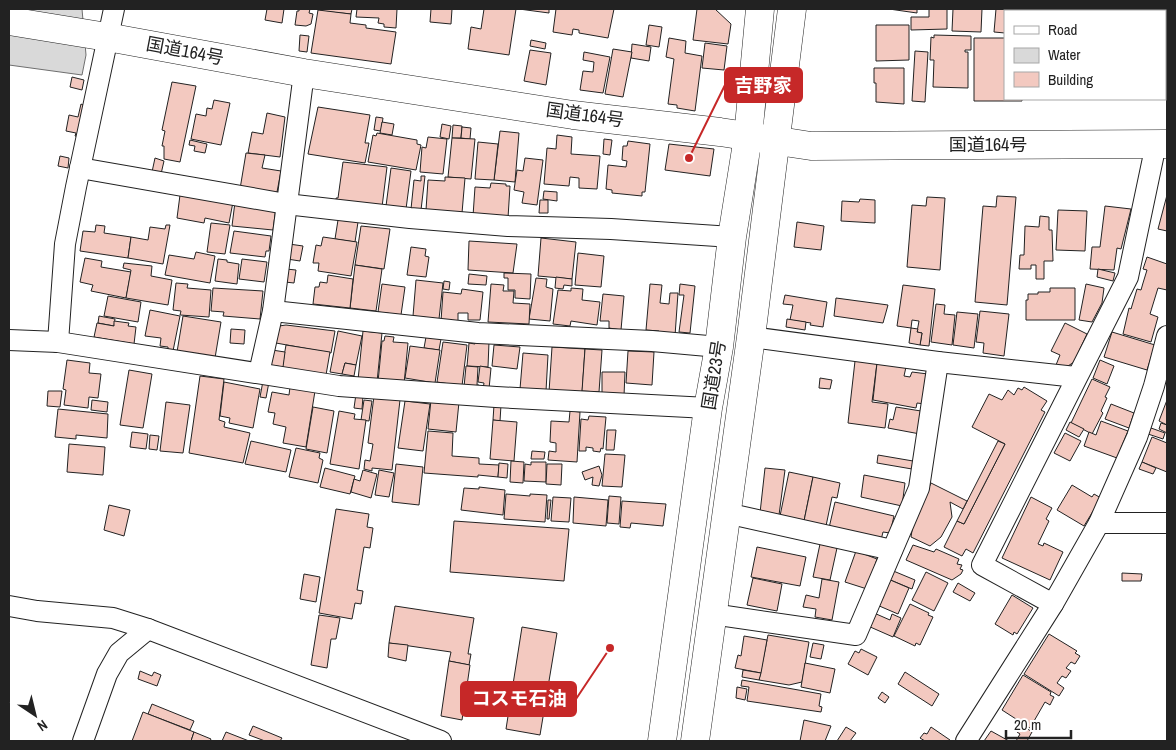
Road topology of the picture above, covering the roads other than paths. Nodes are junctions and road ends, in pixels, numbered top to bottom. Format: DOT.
graph roads {
  1 [pos="114,9"];
  2 [pos="760,9"];
  3 [pos="792,9"];
  4 [pos="9,21"];
  5 [pos="98,36"];
  6 [pos="304,74"];
  7 [pos="748,138"];
  8 [pos="775,142"];
  9 [pos="1164,142"];
  10 [pos="80,168"];
  11 [pos="286,204"];
  12 [pos="732,238"];
  13 [pos="273,311"];
  14 [pos="751,337"];
  15 [pos="9,340"];
  16 [pos="58,342"];
  17 [pos="1166,342"];
  18 [pos="719,347"];
  19 [pos="938,362"];
  20 [pos="259,373"];
  21 [pos="1076,377"];
  22 [pos="708,408"];
  23 [pos="726,513"];
  24 [pos="1099,523"];
  25 [pos="1167,523"];
  26 [pos="892,550"];
  27 [pos="1053,604"];
  28 [pos="9,606"];
  29 [pos="712,614"];
  30 [pos="148,629"];
  31 [pos="83,741"];
  32 [pos="441,741"];
  33 [pos="662,741"];
  34 [pos="695,741"];
  35 [pos="966,741"];
  1 -- 5 [label="street"];
  2 -- 7 [label="highway, 国道23号"];
  3 -- 8 [label="highway, 国道23号"];
  4 -- 5 [label="highway, 国道164号"];
  5 -- 6 [label="highway, 国道164号"];
  5 -- 10 [label="street"];
  6 -- 7 [label="highway, 国道164号"];
  6 -- 11 [label="street"];
  7 -- 8 [label="highway, 国道164号"];
  7 -- 12 [label="highway, 国道23号"];
  8 -- 9 [label="highway, 国道164号"];
  8 -- 14 [label="highway, 国道23号"];
  9 -- 21 [label="street"];
  10 -- 11 [label="street"];
  10 -- 16 [label="street"];
  11 -- 12 [label="street"];
  11 -- 13 [label="street"];
  12 -- 18 [label="highway, 国道23号"];
  13 -- 18 [label="street"];
  13 -- 20 [label="street"];
  14 -- 19 [label="street"];
  14 -- 23 [label="highway, 国道23号"];
  15 -- 16 [label="street"];
  16 -- 20 [label="street"];
  17 -- 24 [label="street"];
  18 -- 22 [label="highway, 国道23号"];
  19 -- 21 [label="street"];
  19 -- 26 [label="street"];
  20 -- 22 [label="street"];
  21 -- 27 [label="street"];
  22 -- 33 [label="highway, 国道23号"];
  23 -- 26 [label="street"];
  23 -- 29 [label="highway, 国道23号"];
  24 -- 25 [label="street"];
  24 -- 27 [label="street"];
  26 -- 29 [label="street"];
  27 -- 35 [label="street"];
  28 -- 30 [label="street"];
  29 -- 34 [label="highway, 国道23号"];
  30 -- 31 [label="street"];
  30 -- 32 [label="street"];
}
